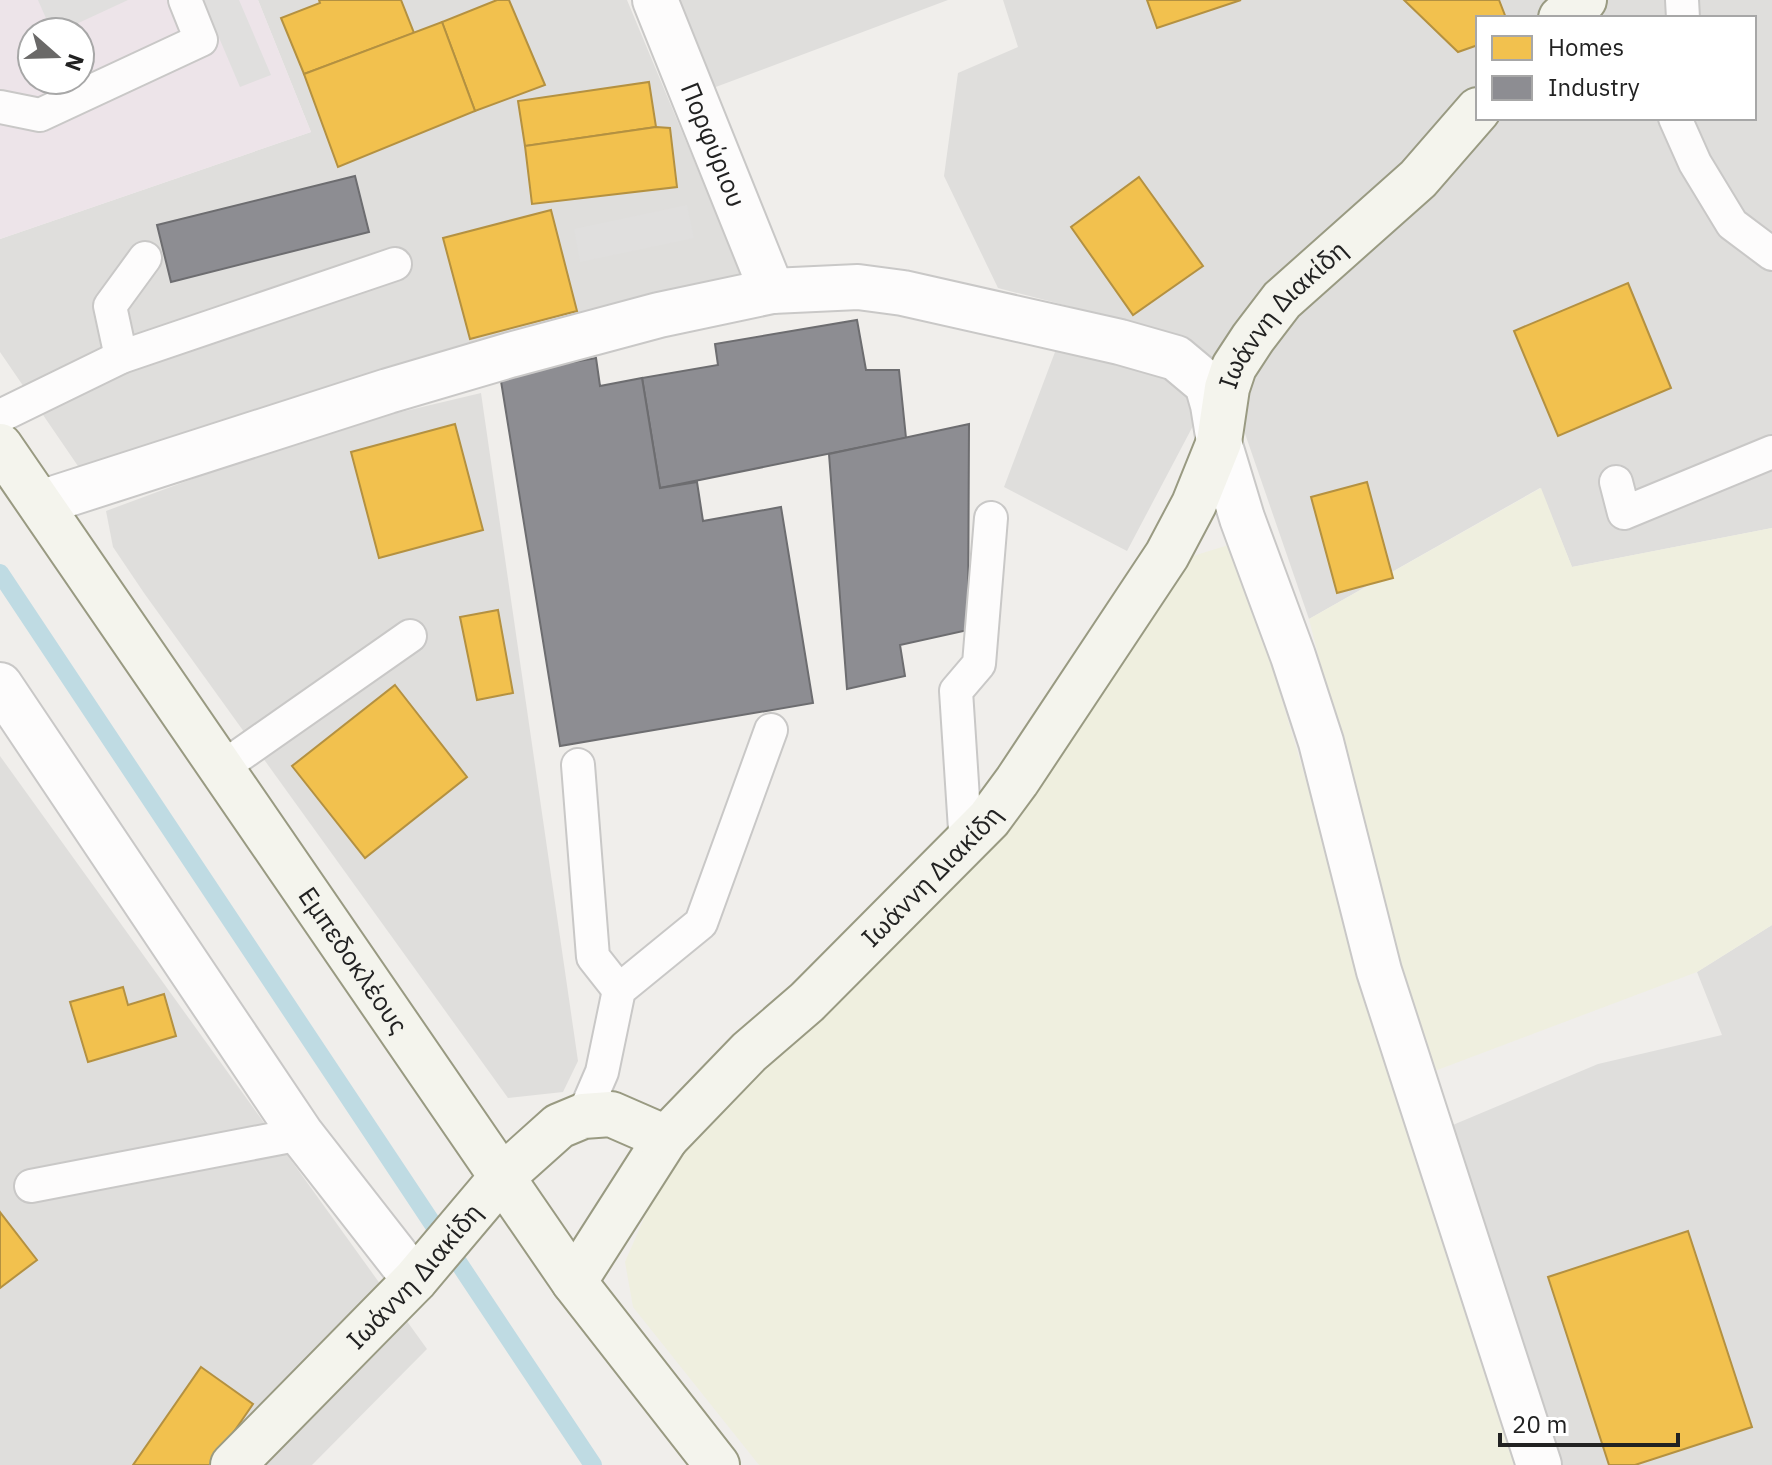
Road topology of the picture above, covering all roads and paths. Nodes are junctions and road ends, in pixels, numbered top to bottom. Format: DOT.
graph roads {
  1 [pos="185,0"];
  2 [pos="655,0"];
  3 [pos="1584,0"];
  4 [pos="1564,16"];
  5 [pos="0,107"];
  6 [pos="1476,112"];
  7 [pos="1676,120"];
  8 [pos="1772,254"];
  9 [pos="145,258"];
  10 [pos="395,264"];
  11 [pos="772,291"];
  12 [pos="121,357"];
  13 [pos="0,416"];
  14 [pos="1219,442"];
  15 [pos="0,446"];
  16 [pos="1772,452"];
  17 [pos="1616,482"];
  18 [pos="40,503"];
  19 [pos="991,518"];
  20 [pos="410,636"];
  21 [pos="0,685"];
  22 [pos="771,730"];
  23 [pos="578,765"];
  24 [pos="220,769"];
  25 [pos="966,845"];
  26 [pos="619,990"];
  27 [pos="583,1116"];
  28 [pos="301,1134"];
  29 [pos="666,1138"];
  30 [pos="502,1177"];
  31 [pos="31,1186"];
  32 [pos="415,1280"];
  33 [pos="574,1282"];
  34 [pos="233,1465"];
  35 [pos="717,1465"];
  36 [pos="1539,1465"];
  1 -- 5 [label="lane"];
  2 -- 11 [label="street, Πορφύριου"];
  3 -- 4 [label="street"];
  6 -- 14 [label="street, Ιωάννη Διακίδη"];
  7 -- 8 [label="lane"];
  9 -- 12 [label="lane"];
  10 -- 12 [label="lane"];
  11 -- 14 [label="street"];
  11 -- 18 [label="street"];
  12 -- 13 [label="lane"];
  14 -- 25 [label="street, Ιωάννη Διακίδη"];
  14 -- 36 [label="street"];
  15 -- 18 [label="street, Εμπεδοκλέους"];
  16 -- 17 [label="lane"];
  18 -- 24 [label="street, Εμπεδοκλέους"];
  19 -- 25 [label="lane"];
  20 -- 24 [label="lane"];
  21 -- 28 [label="street"];
  22 -- 26 [label="lane"];
  23 -- 26 [label="lane"];
  24 -- 30 [label="street, Εμπεδοκλέους"];
  25 -- 29 [label="street, Ιωάννη Διακίδη"];
  26 -- 27 [label="lane"];
  27 -- 29 [label="street"];
  27 -- 30 [label="street, Ιωάννη Διακίδη"];
  28 -- 31 [label="lane"];
  28 -- 32 [label="street"];
  29 -- 33 [label="street, Ιωάννη Διακίδη"];
  30 -- 32 [label="street, Ιωάννη Διακίδη"];
  30 -- 33 [label="street, Εμπεδοκλέους"];
  32 -- 34 [label="street, Ιωάννη Διακίδη"];
  33 -- 35 [label="street, Εμπεδοκλέους"];
}
